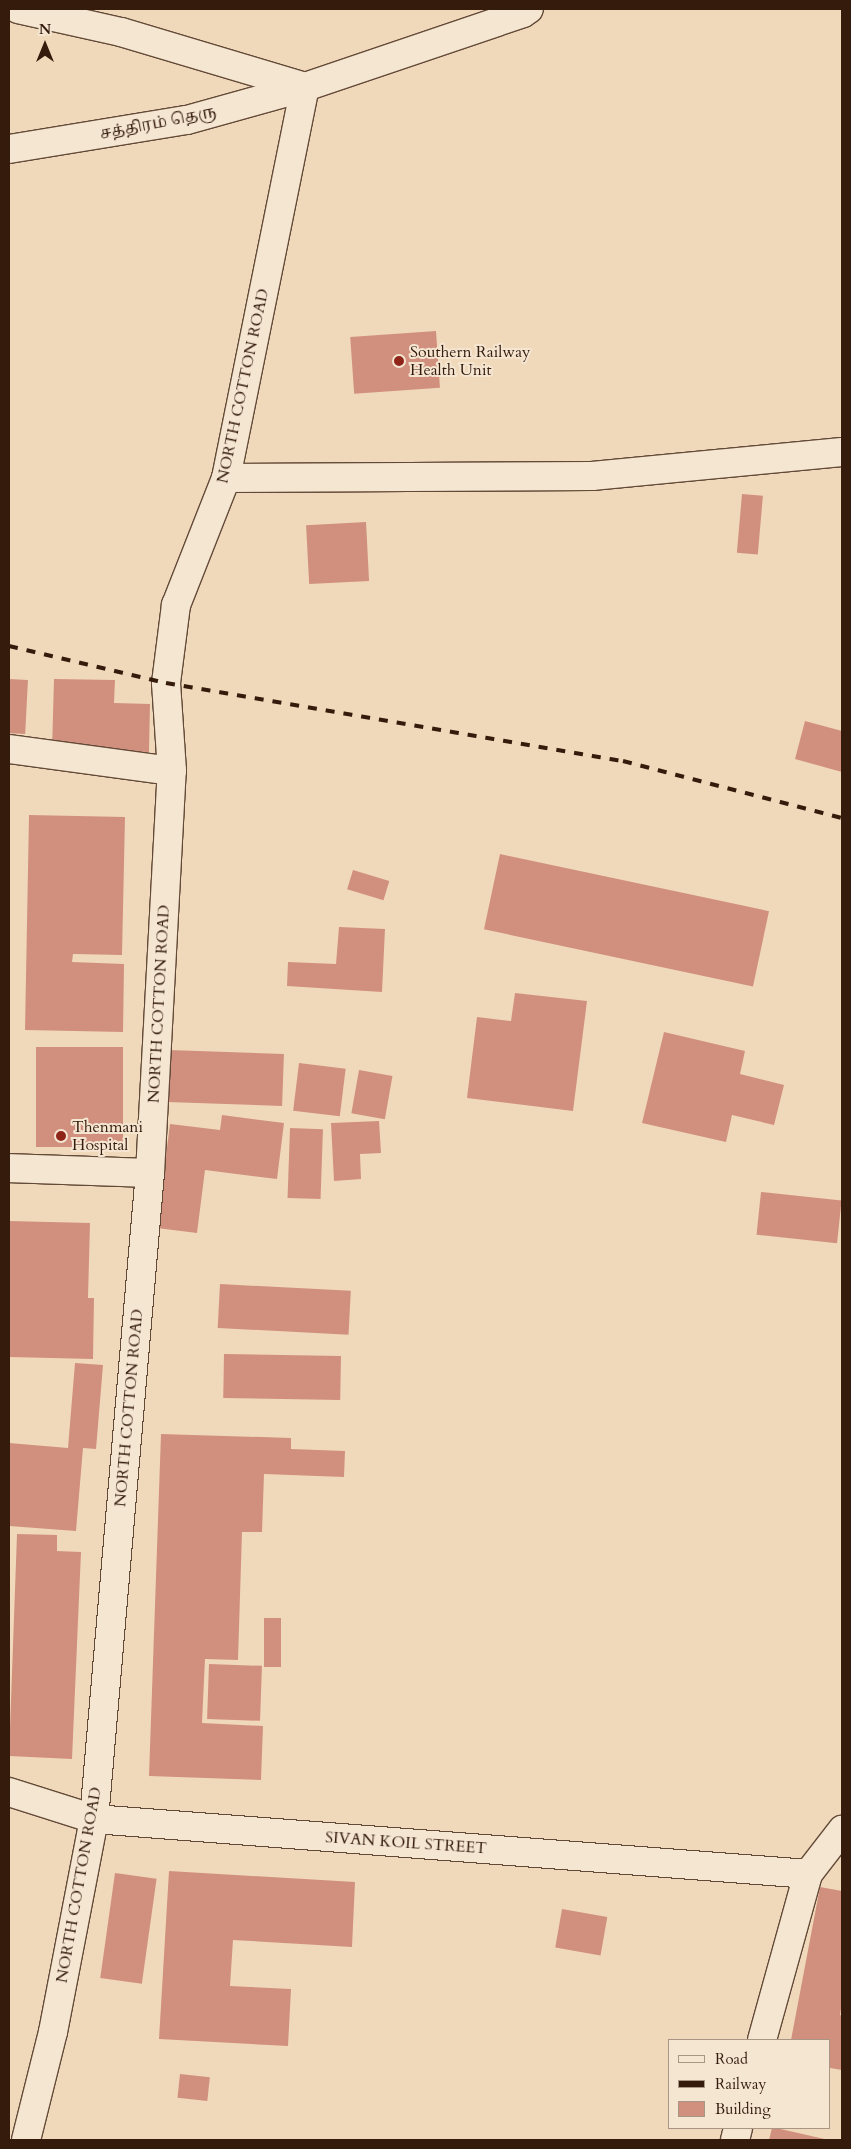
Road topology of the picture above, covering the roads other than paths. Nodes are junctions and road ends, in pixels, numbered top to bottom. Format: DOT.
graph roads {
  1 [pos="18,9"];
  2 [pos="529,9"];
  3 [pos="305,87"];
  4 [pos="9,150"];
  5 [pos="842,452"];
  6 [pos="226,478"];
  7 [pos="9,749"];
  8 [pos="172,771"];
  9 [pos="9,1168"];
  10 [pos="150,1173"];
  11 [pos="9,1792"];
  12 [pos="94,1819"];
  13 [pos="842,1830"];
  14 [pos="808,1874"];
  15 [pos="762,2039"];
  16 [pos="26,2140"];
  1 -- 3 [label="street"];
  2 -- 3 [label="street, சத்திரம் தெரு"];
  3 -- 4 [label="street, சத்திரம் தெரு"];
  3 -- 6 [label="street, NORTH COTTON ROAD"];
  5 -- 6 [label="street"];
  6 -- 8 [label="street, NORTH COTTON ROAD"];
  7 -- 8 [label="street"];
  8 -- 10 [label="street, NORTH COTTON ROAD"];
  9 -- 10 [label="street"];
  10 -- 12 [label="street, NORTH COTTON ROAD"];
  11 -- 12 [label="street, SIVAN KOIL STREET"];
  12 -- 14 [label="street, SIVAN KOIL STREET"];
  12 -- 16 [label="street, NORTH COTTON ROAD"];
  13 -- 14 [label="street"];
  14 -- 15 [label="street"];
}
